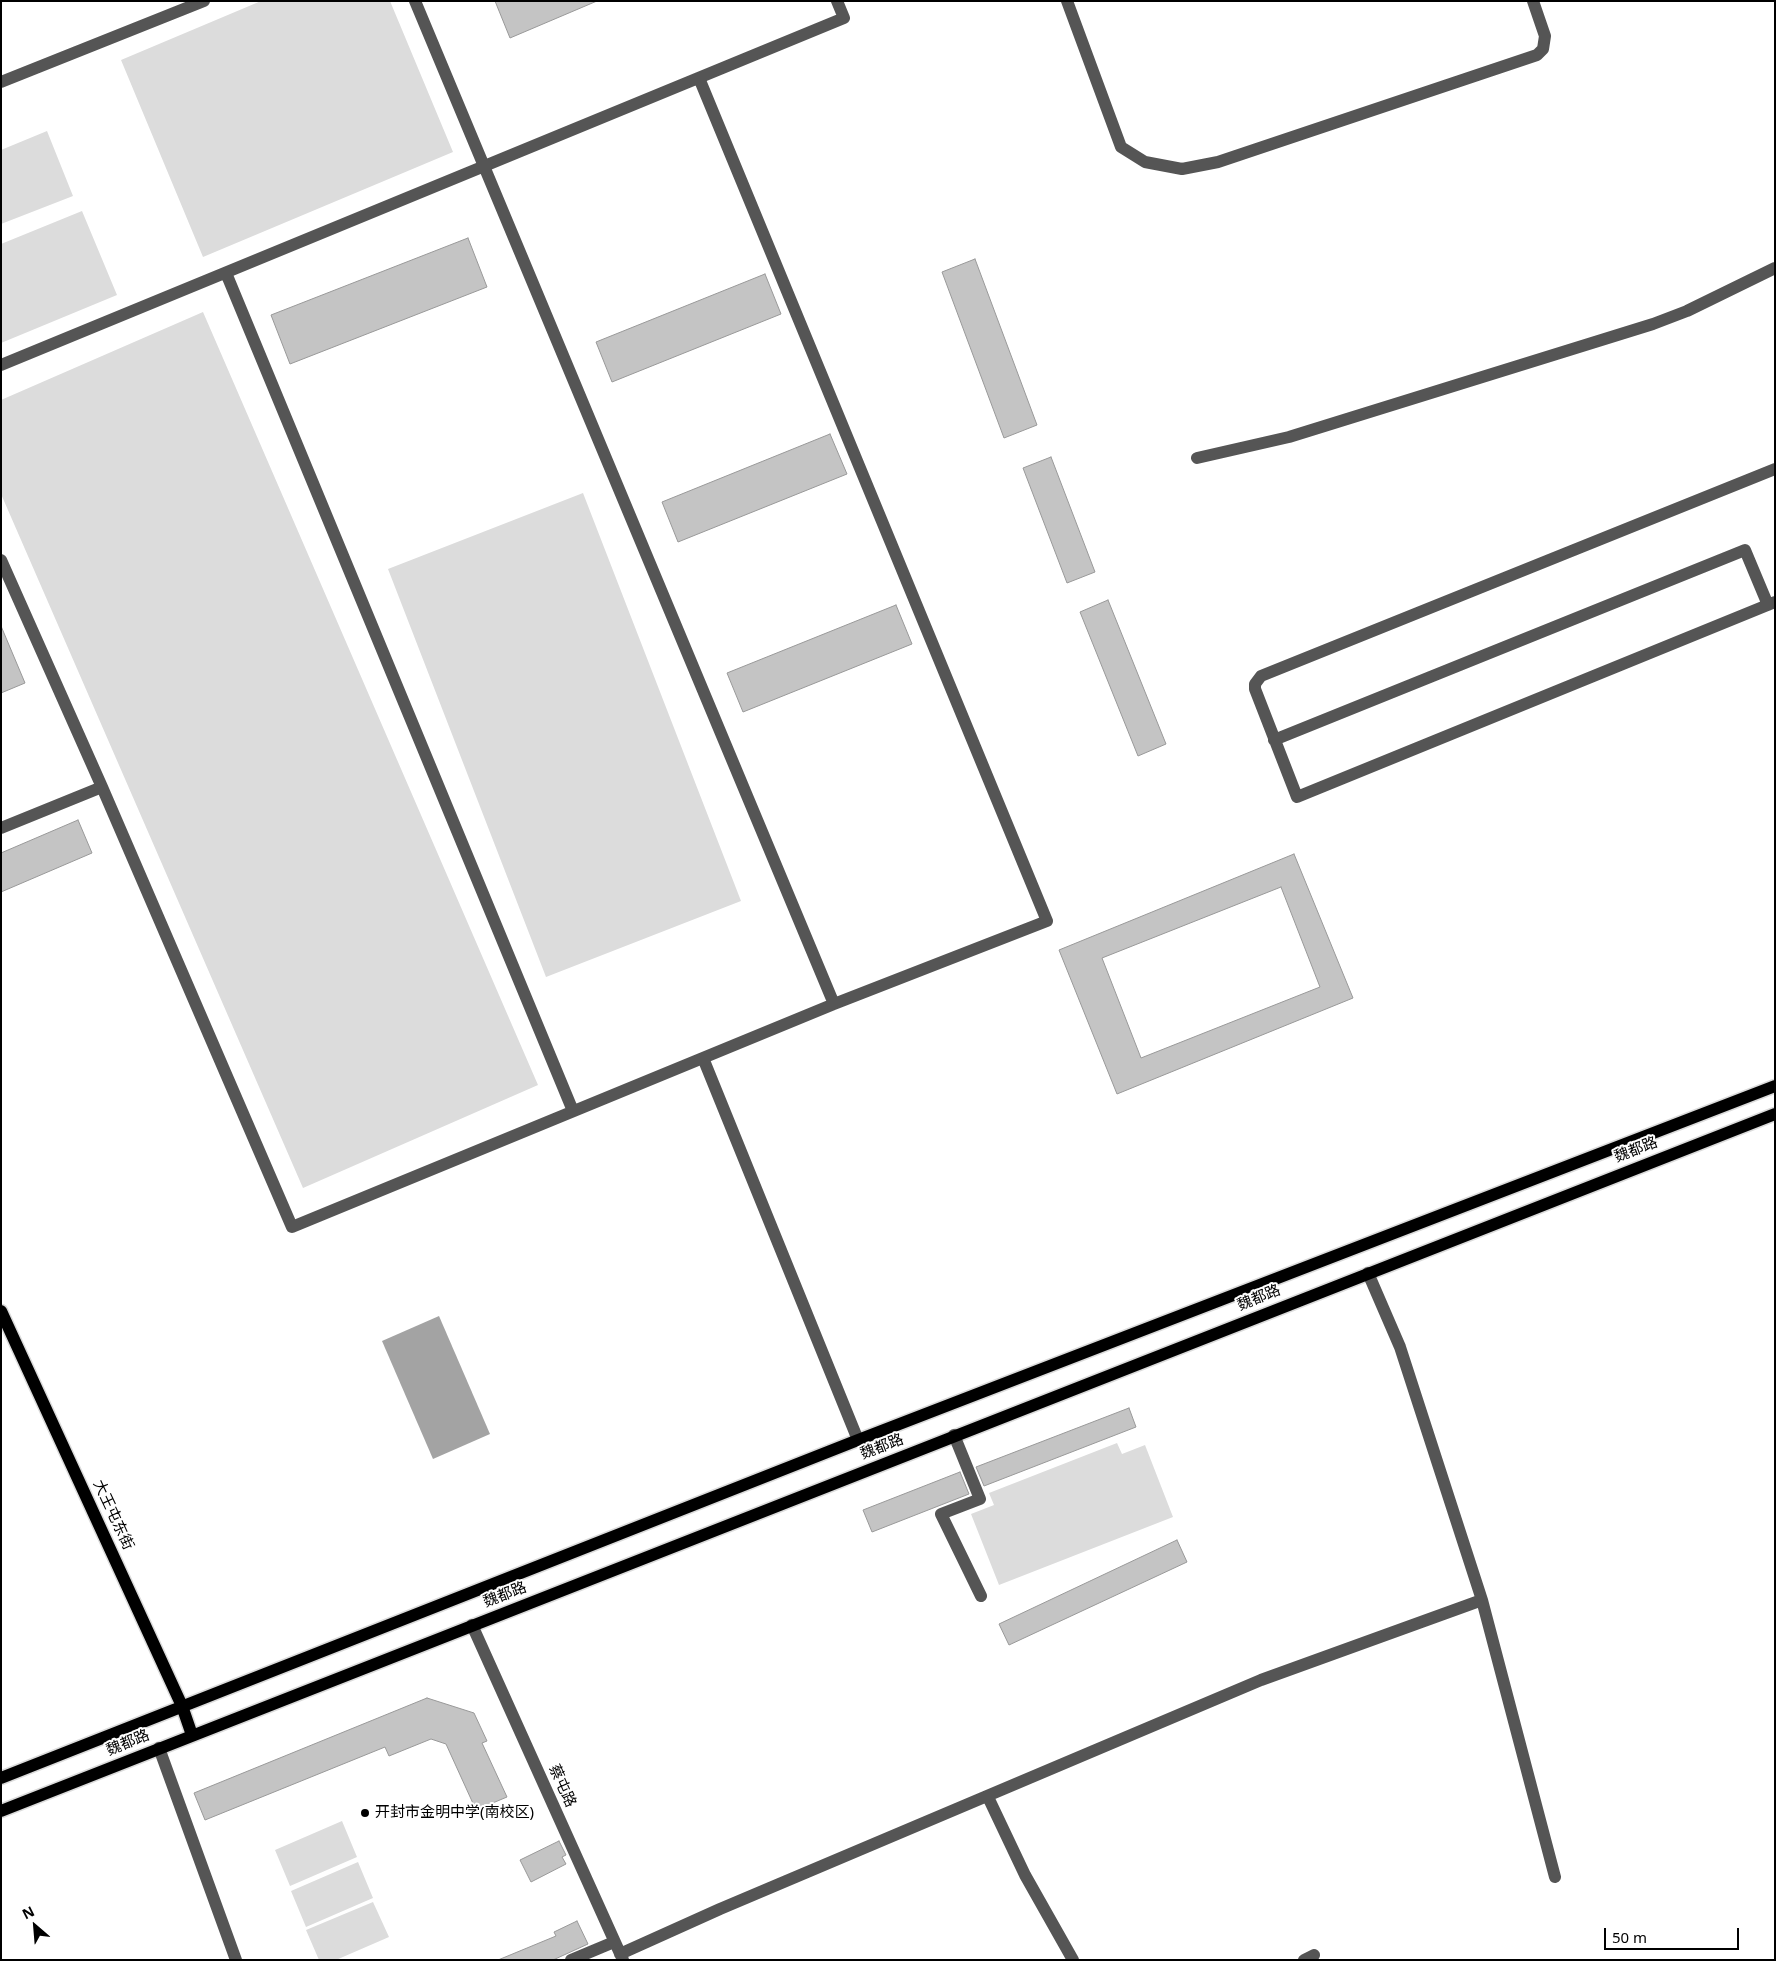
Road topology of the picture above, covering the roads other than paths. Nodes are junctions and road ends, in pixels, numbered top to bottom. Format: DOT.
graph roads {
  1 [pos="204,1"];
  2 [pos="415,1"];
  3 [pos="837,1"];
  4 [pos="1067,1"];
  5 [pos="1534,1"];
  6 [pos="699,78"];
  7 [pos="1,82"];
  8 [pos="484,166"];
  9 [pos="1775,268"];
  10 [pos="226,273"];
  11 [pos="1,365"];
  12 [pos="1198,458"];
  13 [pos="1775,469"];
  14 [pos="1,560"];
  15 [pos="1771,604"];
  16 [pos="1274,740"];
  17 [pos="102,787"];
  18 [pos="1,828"];
  19 [pos="834,1004"];
  20 [pos="703,1058"];
  21 [pos="1775,1086"];
  22 [pos="573,1111"];
  23 [pos="1775,1114"];
  24 [pos="1368,1273"];
  25 [pos="1,1310"];
  26 [pos="954,1436"];
  27 [pos="858,1440"];
  28 [pos="981,1596"];
  29 [pos="1482,1600"];
  30 [pos="472,1625"];
  31 [pos="182,1706"];
  32 [pos="192,1735"];
  33 [pos="159,1748"];
  34 [pos="1,1778"];
  35 [pos="988,1798"];
  36 [pos="1,1811"];
  37 [pos="1555,1877"];
  38 [pos="614,1942"];
  39 [pos="621,1957"];
  40 [pos="236,1960"];
  41 [pos="571,1960"];
  42 [pos="1072,1960"];
  1 -- 7 [label="street"];
  2 -- 8 [label="street"];
  3 -- 6 [label="street"];
  4 -- 5 [label="street"];
  6 -- 8 [label="street"];
  6 -- 19 [label="street"];
  8 -- 10 [label="street"];
  8 -- 19 [label="street"];
  9 -- 12 [label="street"];
  10 -- 11 [label="street"];
  10 -- 22 [label="street"];
  13 -- 16 [label="street"];
  14 -- 17 [label="street"];
  15 -- 16 [label="street"];
  15 -- 16 [label="street"];
  17 -- 18 [label="street"];
  17 -- 22 [label="street"];
  19 -- 20 [label="street"];
  20 -- 22 [label="street"];
  20 -- 27 [label="street"];
  21 -- 27 [label="main road, 魏都路"];
  23 -- 24 [label="main road, 魏都路"];
  24 -- 26 [label="main road, 魏都路"];
  24 -- 29 [label="street"];
  25 -- 31 [label="main road, 大王屯东街"];
  26 -- 28 [label="street"];
  26 -- 30 [label="main road, 魏都路"];
  27 -- 31 [label="main road, 魏都路"];
  29 -- 35 [label="street"];
  29 -- 37 [label="street"];
  30 -- 32 [label="main road, 魏都路"];
  30 -- 38 [label="street, 蔡屯路"];
  31 -- 32 [label="main road, 大王屯东街"];
  31 -- 34 [label="main road, 魏都路"];
  32 -- 33 [label="main road, 魏都路"];
  33 -- 36 [label="main road, 魏都路"];
  33 -- 40 [label="street"];
  35 -- 39 [label="street"];
  35 -- 42 [label="street"];
  38 -- 39 [label="street, 蔡屯路"];
  38 -- 41 [label="street"];
}
